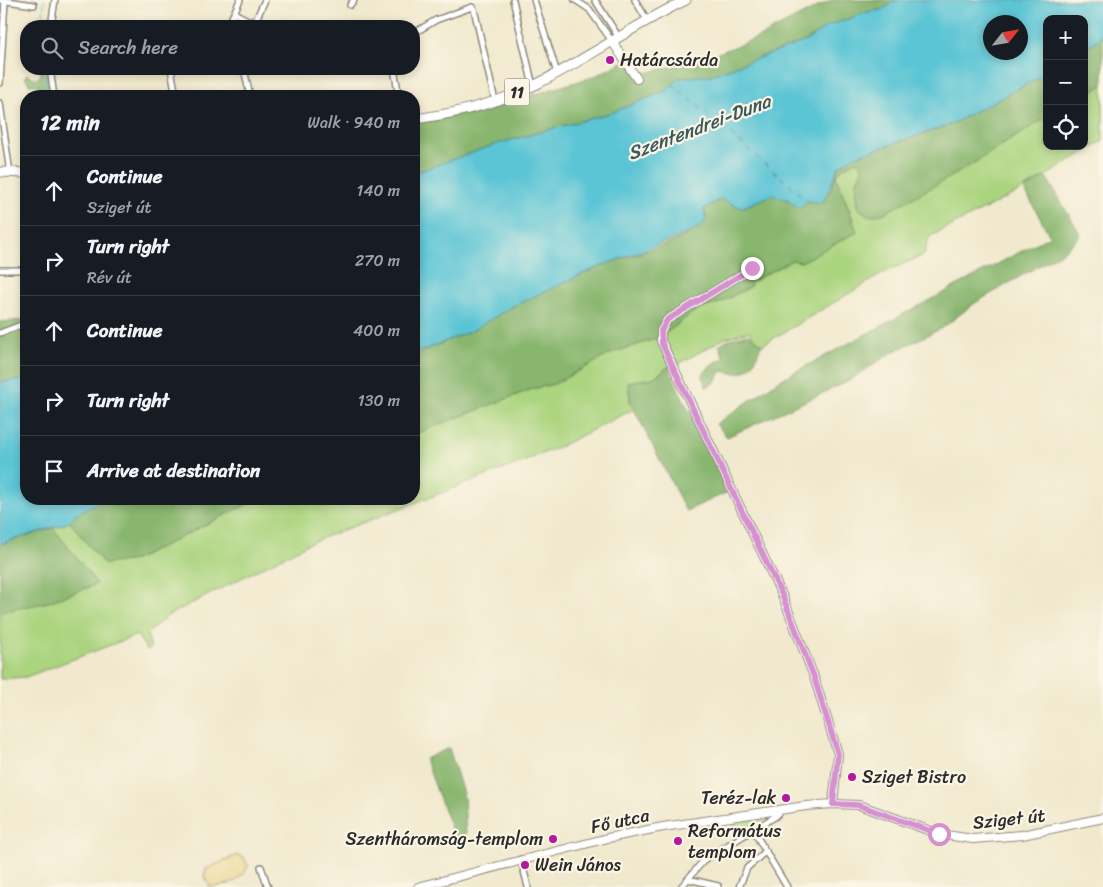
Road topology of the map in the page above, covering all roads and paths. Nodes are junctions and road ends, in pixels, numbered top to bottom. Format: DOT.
graph roads {
  1 [pos="2,0"];
  2 [pos="55,0"];
  3 [pos="240,0"];
  4 [pos="265,0"];
  5 [pos="354,0"];
  6 [pos="513,0"];
  7 [pos="534,0"];
  8 [pos="575,0"];
  9 [pos="595,0"];
  10 [pos="635,0"];
  11 [pos="686,0"];
  12 [pos="34,5"];
  13 [pos="350,5"];
  14 [pos="234,13"];
  15 [pos="52,20"];
  16 [pos="231,20"];
  17 [pos="246,20"];
  18 [pos="255,20"];
  19 [pos="647,20"];
  20 [pos="420,29"];
  21 [pos="615,39"];
  22 [pos="557,73"];
  23 [pos="51,75"];
  24 [pos="172,75"];
  25 [pos="245,75"];
  26 [pos="395,75"];
  27 [pos="637,79"];
  28 [pos="0,83"];
  29 [pos="533,86"];
  30 [pos="53,90"];
  31 [pos="175,90"];
  32 [pos="249,90"];
  33 [pos="398,90"];
  34 [pos="495,101"];
  35 [pos="0,103"];
  36 [pos="420,118"];
  37 [pos="0,172"];
  38 [pos="10,173"];
  39 [pos="20,173"];
  40 [pos="752,268"];
  41 [pos="0,270"];
  42 [pos="20,270"];
  43 [pos="20,325"];
  44 [pos="0,333"];
  45 [pos="833,804"];
  46 [pos="781,811"];
  47 [pos="1103,818"];
  48 [pos="753,830"];
  49 [pos="766,851"];
  50 [pos="521,859"];
  51 [pos="261,867"];
  52 [pos="688,879"];
  53 [pos="268,887"];
  54 [pos="418,887"];
  55 [pos="528,887"];
  56 [pos="681,887"];
  57 [pos="718,887"];
  58 [pos="722,887"];
  59 [pos="739,887"];
  60 [pos="787,887"];
  1 -- 12 [label="street"];
  1 -- 28 [label="street"];
  2 -- 15 [label="street"];
  3 -- 14 [label="street"];
  4 -- 18 [label="street"];
  5 -- 13 [label="street"];
  6 -- 29 [label="street"];
  7 -- 22 [label="street"];
  8 -- 21 [label="street"];
  9 -- 21 [label="street"];
  10 -- 19 [label="street"];
  11 -- 19 [label="main road, 11"];
  14 -- 16 [label="street"];
  14 -- 17 [label="street"];
  19 -- 21 [label="main road, 11"];
  20 -- 34 [label="street"];
  21 -- 22 [label="main road, 11"];
  21 -- 27 [label="main road"];
  22 -- 29 [label="main road, 11"];
  23 -- 30 [label="street"];
  24 -- 31 [label="street"];
  25 -- 32 [label="street"];
  26 -- 33 [label="street"];
  29 -- 34 [label="main road, 11"];
  34 -- 36 [label="main road, 11"];
  35 -- 38 [label="street"];
  37 -- 38 [label="main road"];
  38 -- 39 [label="main road"];
  40 -- 45 [label="main road"];
  41 -- 42 [label="street"];
  43 -- 44 [label="street"];
  45 -- 46 [label="main road, Fő utca"];
  45 -- 47 [label="main road, Sziget út"];
  46 -- 48 [label="street"];
  46 -- 50 [label="main road, Fő utca"];
  48 -- 49 [label="street"];
  48 -- 52 [label="street"];
  49 -- 59 [label="street"];
  49 -- 60 [label="street"];
  50 -- 54 [label="main road, Fő utca"];
  50 -- 55 [label="street"];
  51 -- 53 [label="street"];
  52 -- 56 [label="street"];
  52 -- 57 [label="street"];
  57 -- 58 [label="street"];
}
